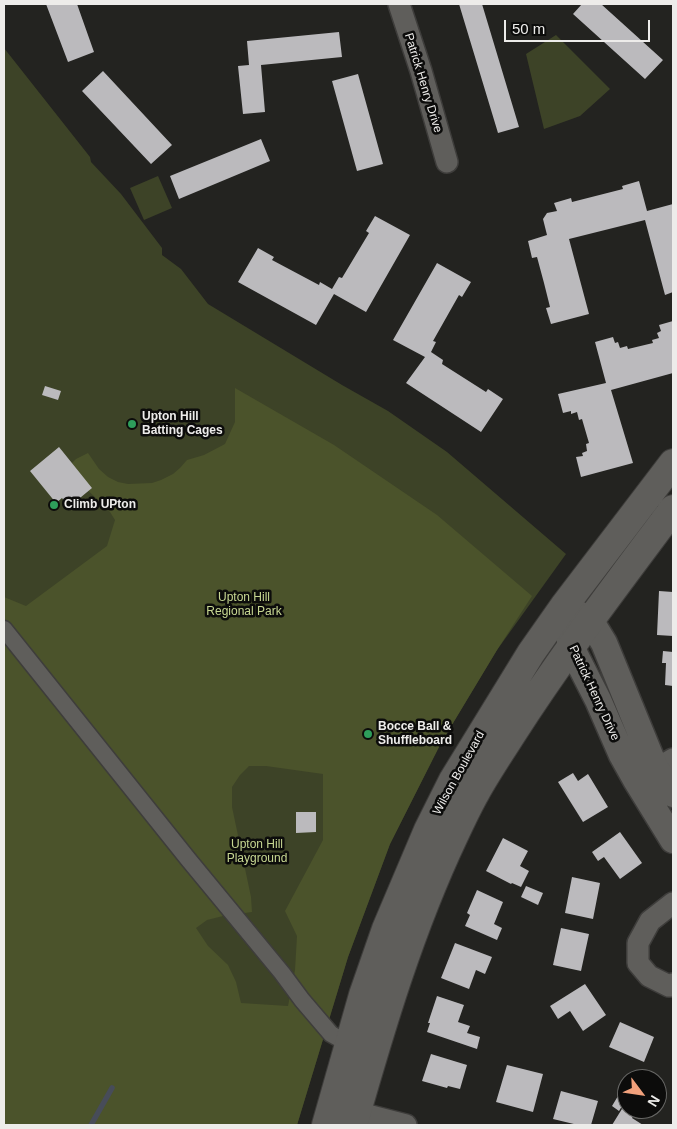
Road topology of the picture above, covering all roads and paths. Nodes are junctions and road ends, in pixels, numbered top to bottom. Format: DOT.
graph roads {
  1 [pos="399,4"];
  2 [pos="447,162"];
  3 [pos="673,463"];
  4 [pos="673,509"];
  5 [pos="564,606"];
  6 [pos="590,620"];
  7 [pos="4,629"];
  8 [pos="571,647"];
  9 [pos="655,769"];
  10 [pos="673,794"];
  11 [pos="673,840"];
  12 [pos="673,903"];
  13 [pos="673,984"];
  14 [pos="349,1044"];
  15 [pos="342,1117"];
  16 [pos="406,1125"];
  1 -- 2 [label="street, Patrick Henry Drive"];
  3 -- 5 [label="main road, Wilson Boulevard"];
  4 -- 6 [label="main road, Wilson Boulevard"];
  5 -- 6 [label="street"];
  5 -- 8 [label="street, Patrick Henry Drive"];
  5 -- 14 [label="main road, Wilson Boulevard"];
  6 -- 8 [label="main road, Wilson Boulevard"];
  6 -- 9 [label="street, Patrick Henry Drive"];
  7 -- 14 [label="street"];
  8 -- 9 [label="street, Patrick Henry Drive"];
  8 -- 15 [label="main road, Wilson Boulevard"];
  9 -- 10 [label="street, Patrick Henry Drive"];
  9 -- 11 [label="street, Patrick Henry Drive"];
  12 -- 13 [label="street"];
  14 -- 15 [label="main road, Wilson Boulevard"];
  15 -- 16 [label="street"];
}
